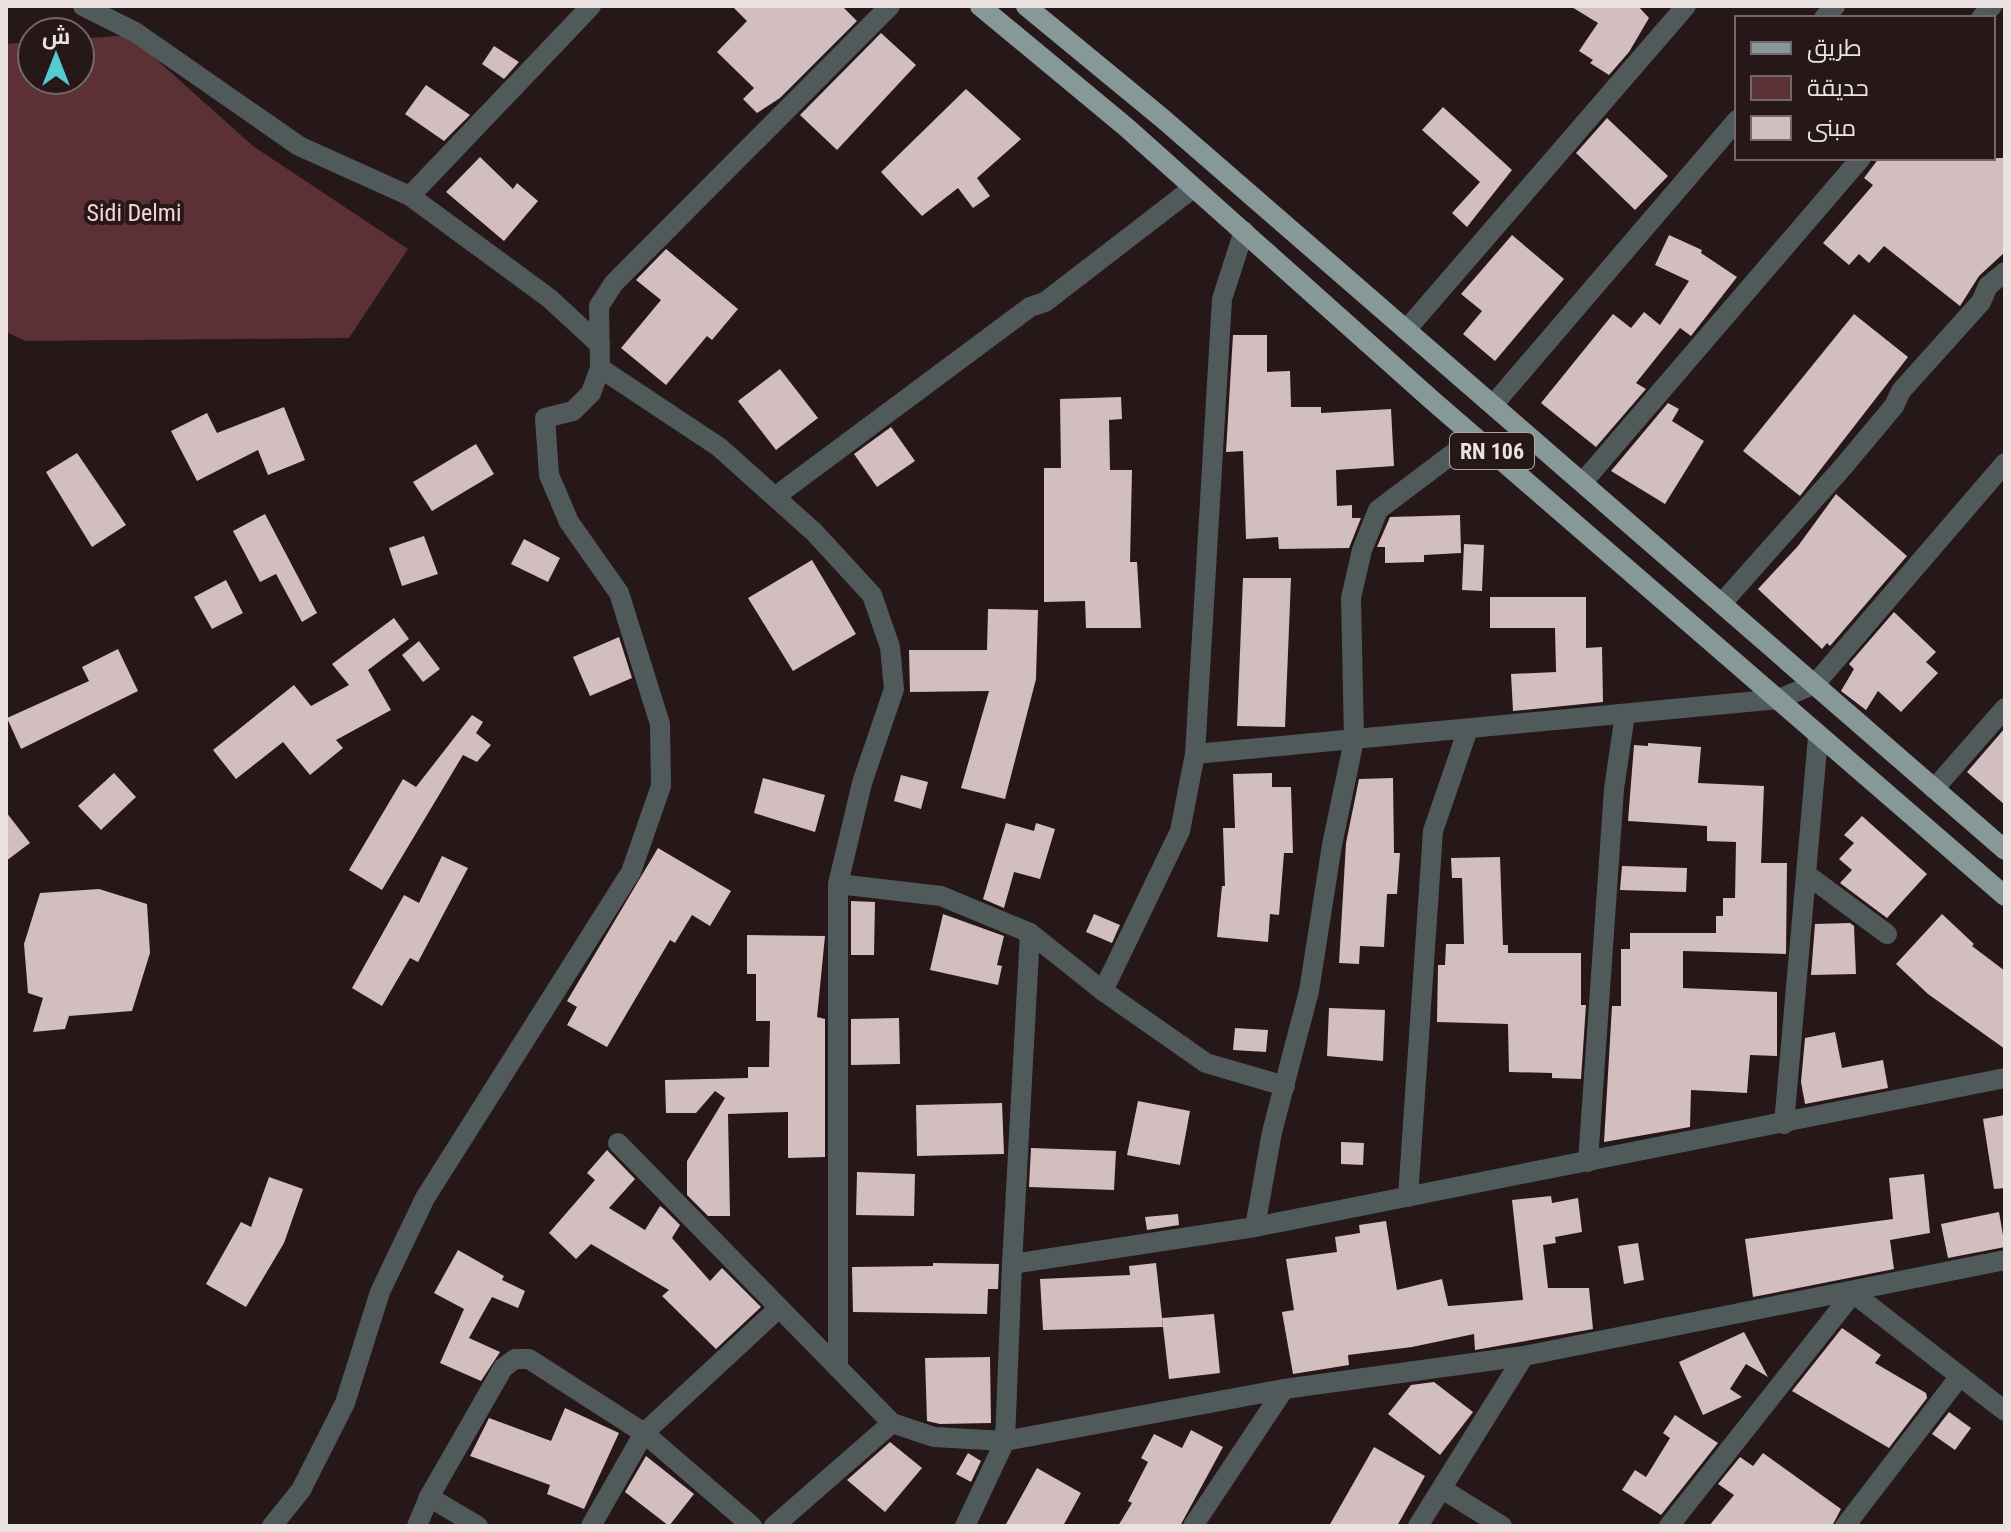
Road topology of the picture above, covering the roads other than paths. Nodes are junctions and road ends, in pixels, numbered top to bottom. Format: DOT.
graph roads {
  1 [pos="83,6"];
  2 [pos="591,6"];
  3 [pos="890,6"];
  4 [pos="980,6"];
  5 [pos="1026,6"];
  6 [pos="1678,9"];
  7 [pos="1735,122"];
  8 [pos="1859,160"];
  9 [pos="1193,188"];
  10 [pos="410,196"];
  11 [pos="1244,231"];
  12 [pos="2005,272"];
  13 [pos="1406,330"];
  14 [pos="600,345"];
  15 [pos="600,368"];
  16 [pos="1493,405"];
  17 [pos="1475,437"];
  18 [pos="2005,463"];
  19 [pos="1583,482"];
  20 [pos="776,496"];
  21 [pos="1722,603"];
  22 [pos="1815,684"];
  23 [pos="1779,699"];
  24 [pos="2005,708"];
  25 [pos="1625,714"];
  26 [pos="1468,729"];
  27 [pos="1818,737"];
  28 [pos="1354,740"];
  29 [pos="1195,754"];
  30 [pos="1934,789"];
  31 [pos="2005,850"];
  32 [pos="1806,874"];
  33 [pos="838,884"];
  34 [pos="2005,896"];
  35 [pos="1030,933"];
  36 [pos="1887,934"];
  37 [pos="1103,991"];
  38 [pos="2005,1078"];
  39 [pos="1285,1086"];
  40 [pos="1784,1124"];
  41 [pos="618,1143"];
  42 [pos="1588,1162"];
  43 [pos="1408,1197"];
  44 [pos="1255,1227"];
  45 [pos="2005,1260"];
  46 [pos="1012,1264"];
  47 [pos="1853,1293"];
  48 [pos="779,1308"];
  49 [pos="1524,1356"];
  50 [pos="838,1368"];
  51 [pos="1960,1376"];
  52 [pos="1284,1389"];
  53 [pos="2004,1410"];
  54 [pos="892,1423"];
  55 [pos="644,1433"];
  56 [pos="1005,1441"];
  57 [pos="1442,1489"];
  58 [pos="429,1497"];
  59 [pos="272,1526"];
  60 [pos="417,1526"];
  61 [pos="478,1526"];
  62 [pos="591,1526"];
  63 [pos="752,1526"];
  64 [pos="774,1526"];
  65 [pos="965,1526"];
  66 [pos="1193,1526"];
  67 [pos="1418,1526"];
  68 [pos="1502,1526"];
  69 [pos="1669,1526"];
  70 [pos="1845,1526"];
  1 -- 10 [label="street"];
  2 -- 10 [label="street"];
  3 -- 14 [label="street"];
  4 -- 9 [label="main road, RN 106"];
  5 -- 13 [label="main road, RN 106"];
  6 -- 13 [label="street"];
  7 -- 16 [label="street"];
  8 -- 19 [label="street"];
  9 -- 11 [label="main road, RN 106"];
  9 -- 20 [label="street"];
  10 -- 14 [label="street"];
  11 -- 17 [label="main road, RN 106"];
  11 -- 29 [label="street"];
  12 -- 21 [label="street"];
  13 -- 16 [label="main road, RN 106"];
  14 -- 15 [label="street"];
  15 -- 20 [label="street"];
  15 -- 59 [label="street"];
  16 -- 19 [label="main road, RN 106"];
  17 -- 23 [label="main road, RN 106"];
  17 -- 28 [label="street"];
  18 -- 22 [label="street"];
  19 -- 21 [label="main road, RN 106"];
  20 -- 33 [label="street"];
  21 -- 22 [label="main road, RN 106"];
  22 -- 23 [label="street"];
  22 -- 30 [label="main road, RN 106"];
  23 -- 25 [label="street"];
  23 -- 27 [label="main road, RN 106"];
  24 -- 30 [label="street"];
  25 -- 26 [label="street"];
  25 -- 42 [label="street"];
  26 -- 28 [label="street"];
  26 -- 43 [label="street"];
  27 -- 32 [label="street"];
  27 -- 34 [label="main road, RN 106"];
  28 -- 29 [label="street"];
  28 -- 39 [label="street"];
  29 -- 37 [label="street"];
  30 -- 31 [label="main road, RN 106"];
  32 -- 36 [label="street"];
  32 -- 40 [label="street"];
  33 -- 35 [label="street"];
  33 -- 50 [label="street"];
  35 -- 37 [label="street"];
  35 -- 46 [label="street"];
  37 -- 39 [label="street"];
  38 -- 40 [label="street"];
  39 -- 44 [label="street"];
  40 -- 42 [label="street"];
  41 -- 48 [label="street"];
  42 -- 43 [label="street"];
  43 -- 44 [label="street"];
  44 -- 46 [label="street"];
  45 -- 47 [label="street"];
  46 -- 56 [label="street"];
  47 -- 49 [label="street"];
  47 -- 51 [label="street"];
  47 -- 69 [label="street"];
  48 -- 50 [label="street"];
  48 -- 55 [label="street"];
  49 -- 52 [label="street"];
  49 -- 57 [label="street"];
  50 -- 54 [label="street"];
  51 -- 53 [label="street"];
  51 -- 70 [label="street"];
  52 -- 56 [label="street"];
  52 -- 66 [label="street"];
  54 -- 56 [label="street"];
  54 -- 64 [label="street"];
  55 -- 58 [label="street"];
  55 -- 62 [label="street"];
  55 -- 63 [label="street"];
  56 -- 65 [label="street"];
  57 -- 67 [label="street"];
  57 -- 68 [label="street"];
  58 -- 60 [label="street"];
  58 -- 61 [label="street"];
}
